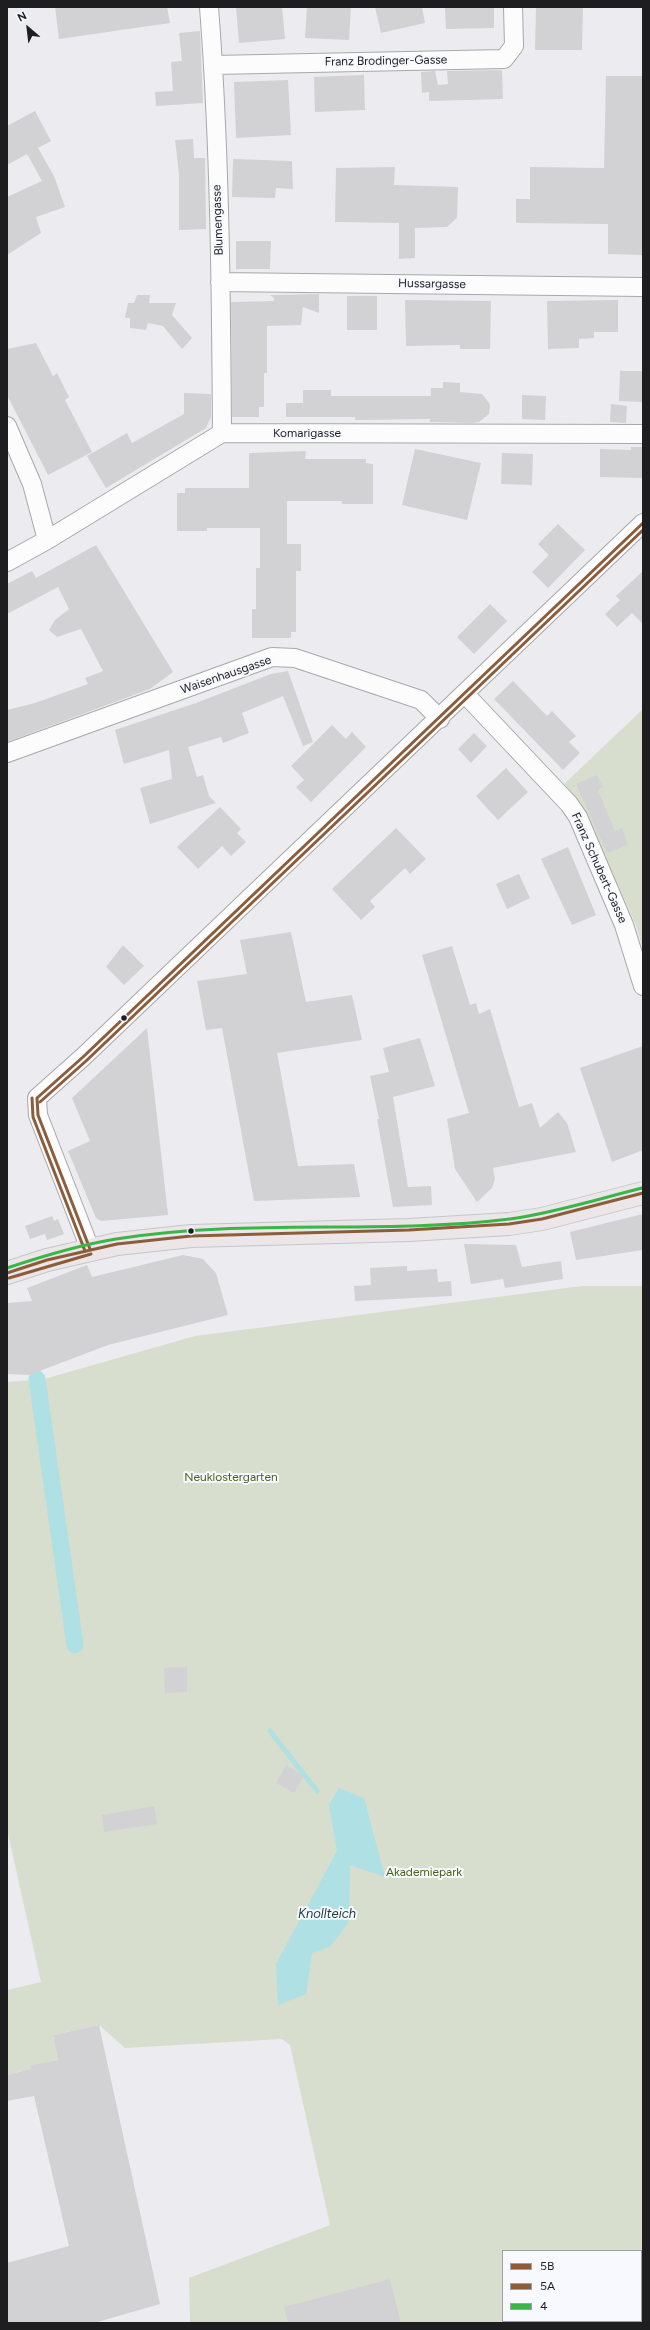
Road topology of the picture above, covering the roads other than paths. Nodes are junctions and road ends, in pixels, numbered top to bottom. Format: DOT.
graph roads {
  1 [pos="209,7"];
  2 [pos="513,7"];
  3 [pos="214,65"];
  4 [pos="220,282"];
  5 [pos="643,287"];
  6 [pos="7,426"];
  7 [pos="222,433"];
  8 [pos="643,434"];
  9 [pos="643,523"];
  10 [pos="47,540"];
  11 [pos="7,562"];
  12 [pos="465,694"];
  13 [pos="440,719"];
  14 [pos="7,753"];
  15 [pos="643,986"];
  16 [pos="643,1193"];
  17 [pos="90,1249"];
  18 [pos="7,1273"];
  1 -- 3 [label="street, Blumengasse"];
  2 -- 3 [label="street, Franz Brodinger-Gasse"];
  3 -- 4 [label="street, Blumengasse"];
  4 -- 5 [label="street, Hussargasse"];
  4 -- 7 [label="street, Blumengasse"];
  6 -- 10 [label="street"];
  7 -- 8 [label="street, Komarigasse"];
  7 -- 10 [label="street"];
  9 -- 12 [label="street"];
  10 -- 11 [label="street"];
  12 -- 13 [label="street"];
  12 -- 15 [label="street, Franz Schubert-Gasse"];
  13 -- 14 [label="street, Waisenhausgasse"];
  13 -- 17 [label="street"];
  16 -- 17 [label="main road"];
  17 -- 18 [label="main road"];
}
